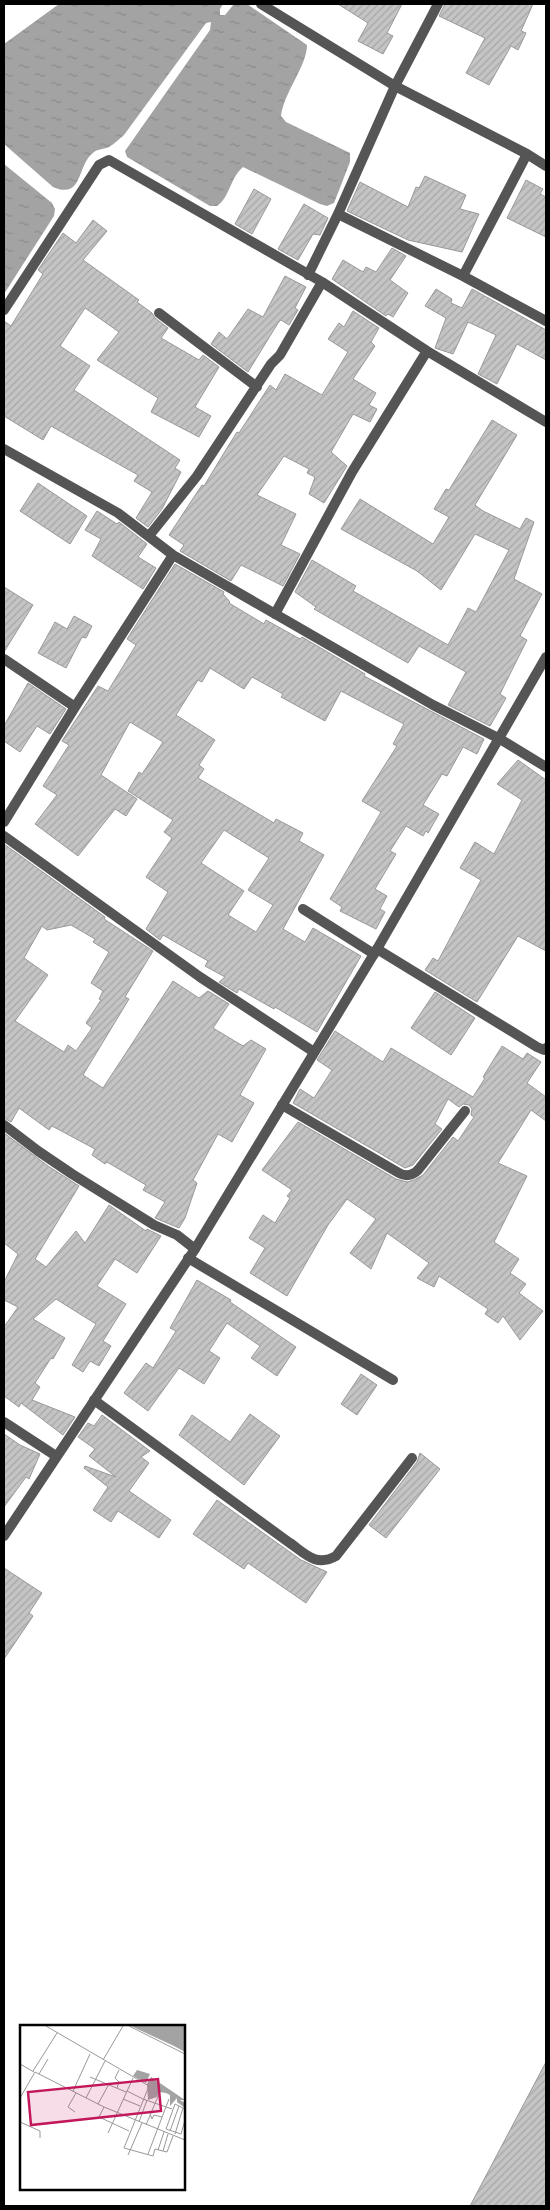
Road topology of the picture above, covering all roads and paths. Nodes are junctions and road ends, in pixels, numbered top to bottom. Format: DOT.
graph roads {
  1 [pos="261,4"];
  2 [pos="438,4"];
  3 [pos="395,86"];
  4 [pos="527,154"];
  5 [pos="546,166"];
  6 [pos="338,214"];
  7 [pos="308,275"];
  8 [pos="463,276"];
  9 [pos="322,282"];
  10 [pos="4,310"];
  11 [pos="159,313"];
  12 [pos="546,321"];
  13 [pos="427,351"];
  14 [pos="257,387"];
  15 [pos="546,422"];
  16 [pos="4,449"];
  17 [pos="149,536"];
  18 [pos="173,556"];
  19 [pos="274,614"];
  20 [pos="546,656"];
  21 [pos="4,659"];
  22 [pos="74,707"];
  23 [pos="500,739"];
  24 [pos="546,767"];
  25 [pos="4,822"];
  26 [pos="4,836"];
  27 [pos="303,909"];
  28 [pos="375,952"];
  29 [pos="546,1048"];
  30 [pos="314,1052"];
  31 [pos="282,1105"];
  32 [pos="465,1111"];
  33 [pos="4,1125"];
  34 [pos="195,1249"];
  35 [pos="188,1258"];
  36 [pos="394,1380"];
  37 [pos="94,1400"];
  38 [pos="4,1422"];
  39 [pos="56,1456"];
  40 [pos="412,1458"];
  41 [pos="4,1536"];
  1 -- 3 [label="street"];
  2 -- 3 [label="street"];
  3 -- 4 [label="street"];
  3 -- 6 [label="street"];
  4 -- 5 [label="street"];
  4 -- 8 [label="street"];
  6 -- 7 [label="street"];
  6 -- 8 [label="street"];
  7 -- 9 [label="street"];
  7 -- 10 [label="street"];
  8 -- 12 [label="street"];
  9 -- 13 [label="street"];
  9 -- 14 [label="street"];
  11 -- 14 [label="street"];
  13 -- 15 [label="street"];
  13 -- 19 [label="street"];
  14 -- 17 [label="street"];
  16 -- 17 [label="street"];
  17 -- 18 [label="street"];
  18 -- 19 [label="street"];
  18 -- 22 [label="street"];
  19 -- 23 [label="street"];
  20 -- 23 [label="street"];
  21 -- 22 [label="street"];
  22 -- 25 [label="street"];
  23 -- 24 [label="street"];
  23 -- 28 [label="street"];
  26 -- 30 [label="street"];
  27 -- 28 [label="street"];
  28 -- 29 [label="street"];
  28 -- 30 [label="street"];
  30 -- 31 [label="street"];
  31 -- 32 [label="street"];
  31 -- 34 [label="street"];
  33 -- 34 [label="street"];
  34 -- 35 [label="street"];
  35 -- 36 [label="street"];
  35 -- 37 [label="street"];
  37 -- 39 [label="street"];
  37 -- 40 [label="street"];
  38 -- 39 [label="street"];
  39 -- 41 [label="street"];
}
